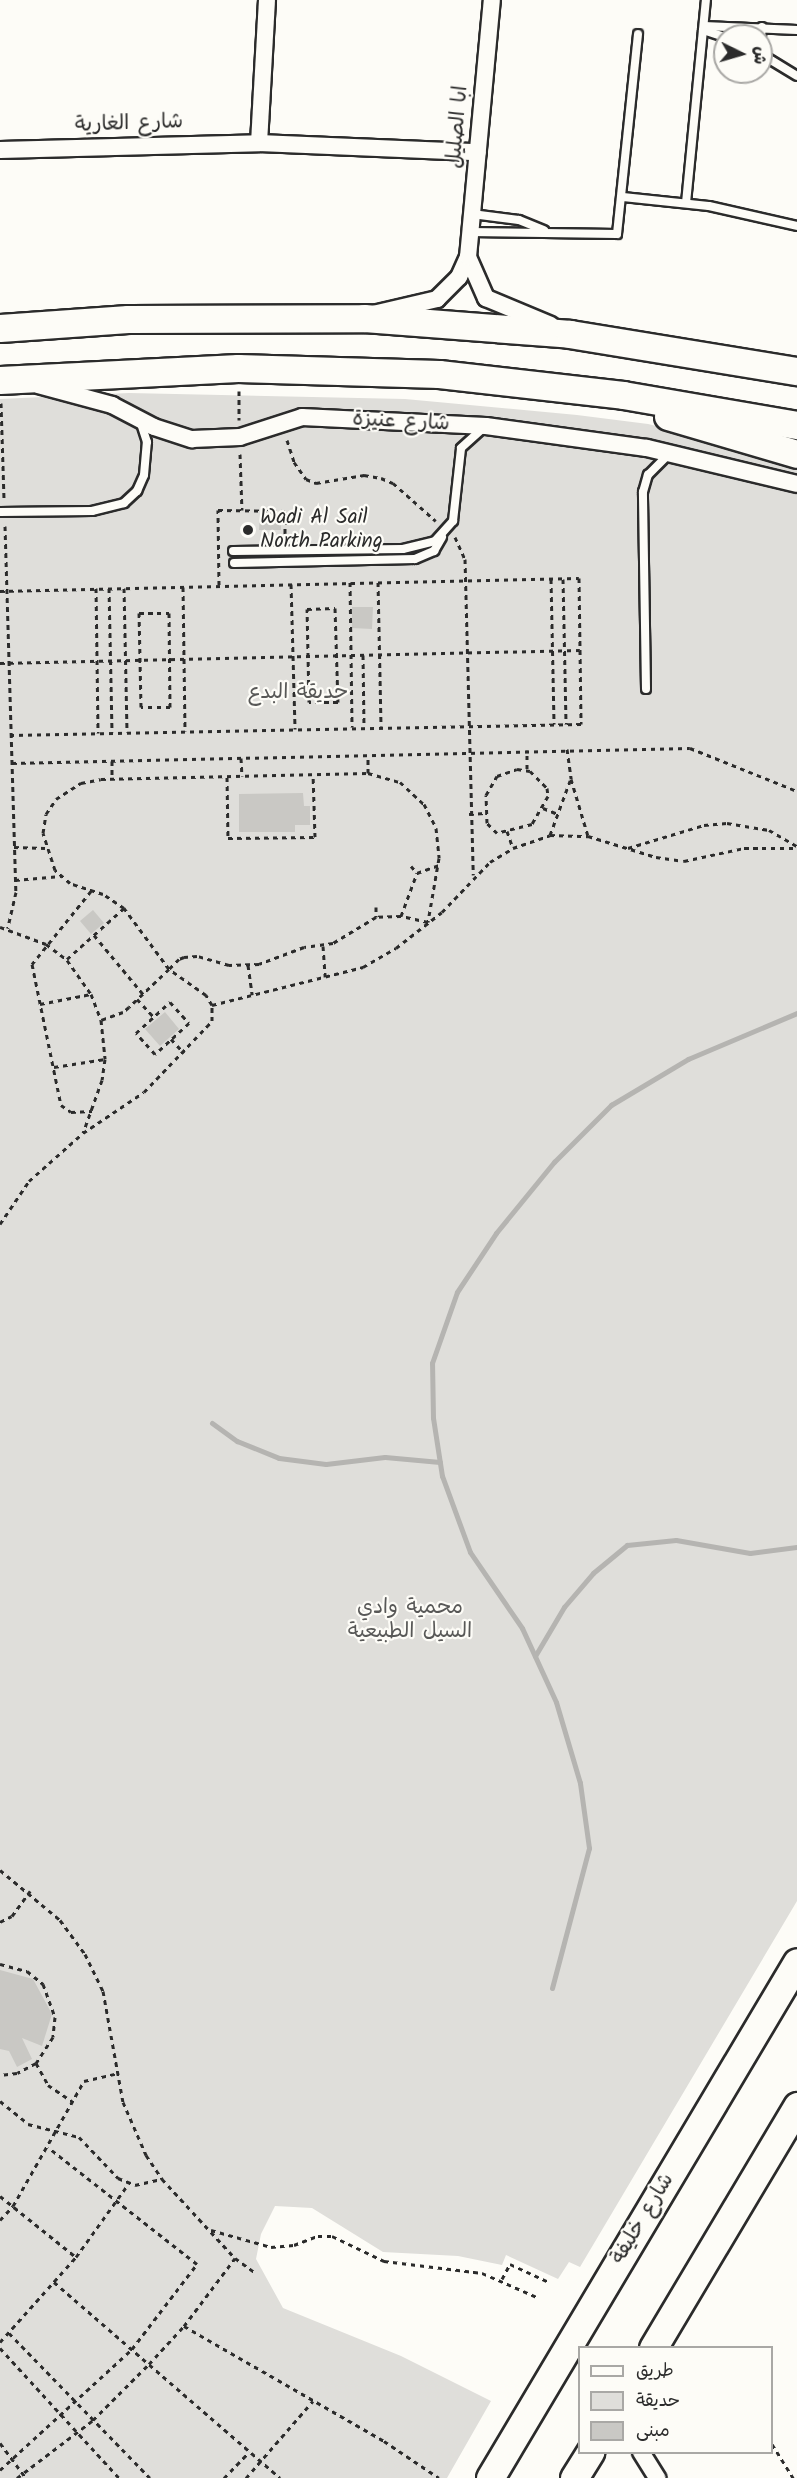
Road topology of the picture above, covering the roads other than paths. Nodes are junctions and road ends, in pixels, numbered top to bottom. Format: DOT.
graph roads {
  1 [pos="267,0"];
  2 [pos="492,0"];
  3 [pos="706,0"];
  4 [pos="703,28"];
  5 [pos="713,29"];
  6 [pos="797,30"];
  7 [pos="773,31"];
  8 [pos="713,32"];
  9 [pos="638,34"];
  10 [pos="773,61"];
  11 [pos="797,76"];
  12 [pos="259,143"];
  13 [pos="0,150"];
  14 [pos="478,152"];
  15 [pos="623,197"];
  16 [pos="686,203"];
  17 [pos="472,214"];
  18 [pos="797,226"];
  19 [pos="544,230"];
  20 [pos="470,232"];
  21 [pos="468,257"];
  22 [pos="364,318"];
  23 [pos="0,328"];
  24 [pos="570,334"];
  25 [pos="797,371"];
  26 [pos="5,386"];
  27 [pos="623,395"];
  28 [pos="140,420"];
  29 [pos="797,425"];
  30 [pos="486,426"];
  31 [pos="670,453"];
  32 [pos="797,454"];
  33 [pos="797,484"];
  34 [pos="2,512"];
  35 [pos="445,533"];
  36 [pos="233,551"];
  37 [pos="234,563"];
  38 [pos="646,689"];
  39 [pos="797,1962"];
  40 [pos="797,2106"];
  41 [pos="654,2346"];
  42 [pos="589,2454"];
  43 [pos="642,2454"];
  44 [pos="490,2478"];
  45 [pos="574,2478"];
  46 [pos="657,2478"];
  1 -- 12 [label="street"];
  2 -- 14 [label="street, ابا الصليل"];
  3 -- 4 [label="lane"];
  4 -- 5 [label="lane"];
  4 -- 8 [label="lane"];
  4 -- 16 [label="lane"];
  6 -- 7 [label="lane"];
  9 -- 15 [label="lane"];
  10 -- 11 [label="lane"];
  12 -- 13 [label="street, شارع الغارية"];
  12 -- 14 [label="street, شارع الغارية"];
  14 -- 17 [label="street, ابا الصليل"];
  15 -- 16 [label="lane"];
  15 -- 19 [label="lane"];
  16 -- 18 [label="lane"];
  17 -- 19 [label="lane"];
  17 -- 20 [label="street, ابا الصليل"];
  19 -- 20 [label="lane"];
  20 -- 21 [label="street, ابا الصليل"];
  21 -- 22 [label="street, ابا الصليل"];
  21 -- 24 [label="street, ابا الصليل"];
  22 -- 23 [label="main road"];
  22 -- 24 [label="main road"];
  24 -- 25 [label="main road"];
  26 -- 27 [label="main road"];
  26 -- 28 [label="street, شارع عنيزة"];
  27 -- 29 [label="main road"];
  27 -- 32 [label="main road"];
  28 -- 30 [label="street, شارع عنيزة"];
  28 -- 34 [label="lane"];
  30 -- 31 [label="street, شارع عنيزة"];
  30 -- 35 [label="lane"];
  31 -- 33 [label="street, شارع عنيزة"];
  31 -- 38 [label="lane"];
  35 -- 36 [label="lane"];
  35 -- 37 [label="lane"];
  39 -- 44 [label="main road, شارع خليفة"];
  40 -- 41 [label="main road"];
  42 -- 45 [label="main road"];
  43 -- 46 [label="street"];
}
